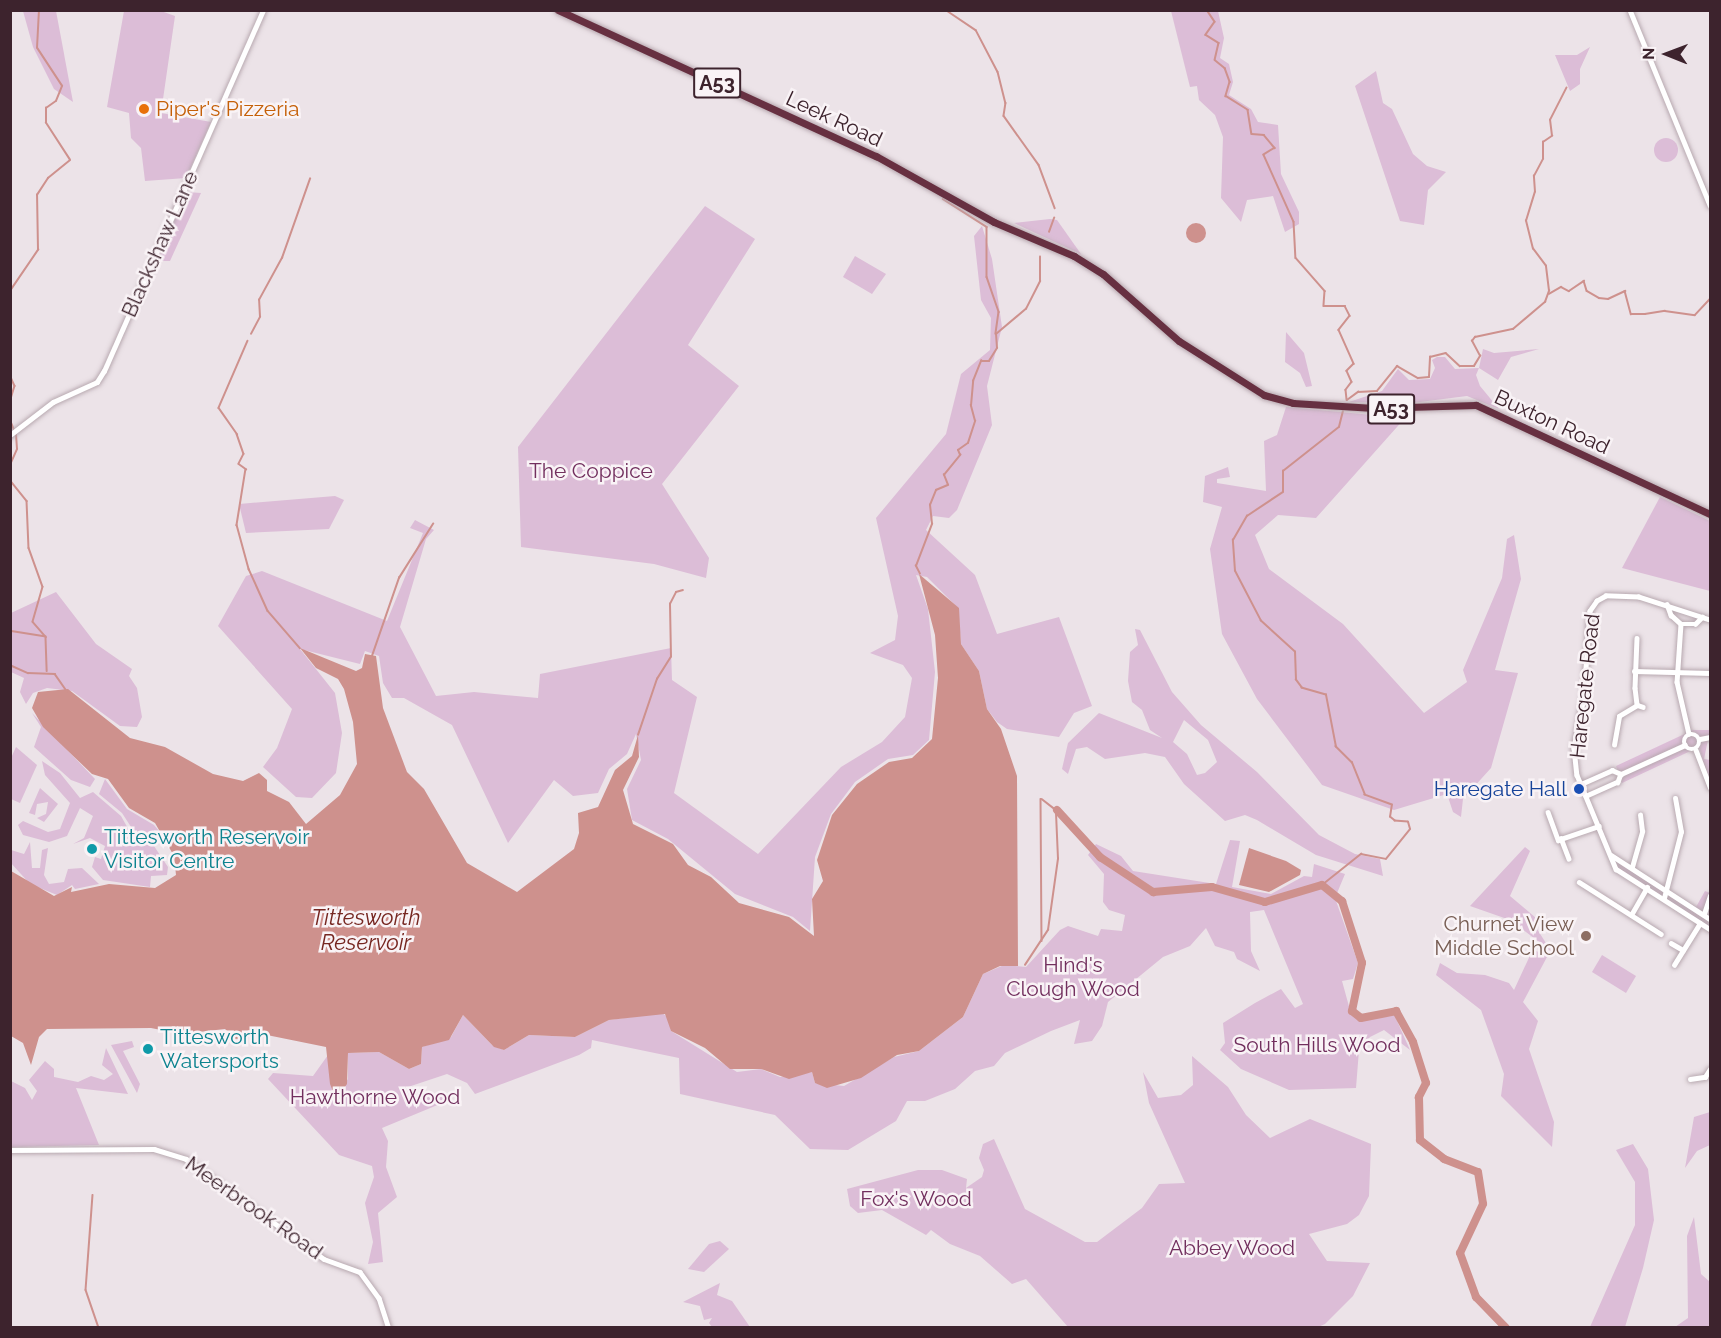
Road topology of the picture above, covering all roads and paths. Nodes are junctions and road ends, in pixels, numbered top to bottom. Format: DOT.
graph roads {
  1 [pos="263,10"];
  2 [pos="558,10"];
  3 [pos="1630,10"];
  4 [pos="1710,206"];
  5 [pos="1091,267"];
  6 [pos="11,433"];
  7 [pos="1710,514"];
  8 [pos="1667,604"];
  9 [pos="1702,617"];
  10 [pos="1710,620"];
  11 [pos="1681,624"];
  12 [pos="1637,638"];
  13 [pos="1634,671"];
  14 [pos="1677,672"];
  15 [pos="1710,673"];
  16 [pos="1637,705"];
  17 [pos="1643,707"];
  18 [pos="1689,734"];
  19 [pos="1710,737"];
  20 [pos="1700,739"];
  21 [pos="1614,745"];
  22 [pos="1685,745"];
  23 [pos="1695,750"];
  24 [pos="1621,774"];
  25 [pos="1581,784"];
  26 [pos="1710,787"];
  27 [pos="1586,796"];
  28 [pos="1675,800"];
  29 [pos="1548,812"];
  30 [pos="1640,815"];
  31 [pos="1599,826"];
  32 [pos="1562,838"];
  33 [pos="1611,855"];
  34 [pos="1569,859"];
  35 [pos="1623,862"];
  36 [pos="1632,867"];
  37 [pos="1618,871"];
  38 [pos="1579,882"];
  39 [pos="1647,887"];
  40 [pos="1667,889"];
  41 [pos="1710,896"];
  42 [pos="1664,898"];
  43 [pos="1704,914"];
  44 [pos="1631,915"];
  45 [pos="1710,919"];
  46 [pos="1700,923"];
  47 [pos="1710,928"];
  48 [pos="1661,934"];
  49 [pos="1671,943"];
  50 [pos="1683,951"];
  51 [pos="1674,965"];
  52 [pos="1710,1069"];
  53 [pos="1690,1079"];
  54 [pos="10,1150"];
  55 [pos="389,1328"];
  1 -- 6 [label="street, Blackshaw Lane"];
  2 -- 5 [label="highway, Leek Road / A53"];
  3 -- 4 [label="street"];
  5 -- 7 [label="highway, Buxton Road / A53"];
  8 -- 9 [label="street"];
  8 -- 11 [label="street"];
  8 -- 25 [label="street, Haregate Road"];
  9 -- 10 [label="street"];
  9 -- 11 [label="street"];
  11 -- 14 [label="street"];
  12 -- 13 [label="street"];
  13 -- 14 [label="street"];
  13 -- 16 [label="street"];
  14 -- 15 [label="street"];
  14 -- 18 [label="street"];
  16 -- 17 [label="street"];
  16 -- 21 [label="street"];
  18 -- 20 [label="street"];
  18 -- 22 [label="street"];
  19 -- 20 [label="street"];
  20 -- 23 [label="street"];
  22 -- 23 [label="street"];
  22 -- 24 [label="street"];
  23 -- 26 [label="street"];
  24 -- 25 [label="street"];
  24 -- 27 [label="street"];
  25 -- 27 [label="street, Haregate Road"];
  27 -- 31 [label="street, Haregate Road"];
  28 -- 40 [label="street"];
  29 -- 32 [label="street"];
  30 -- 36 [label="street"];
  31 -- 32 [label="street"];
  31 -- 33 [label="street, Haregate Road"];
  32 -- 34 [label="street"];
  33 -- 35 [label="street"];
  33 -- 37 [label="street, Haregate Road"];
  35 -- 36 [label="street"];
  35 -- 37 [label="street"];
  36 -- 40 [label="street"];
  37 -- 39 [label="street"];
  38 -- 44 [label="street"];
  39 -- 42 [label="street"];
  39 -- 44 [label="street"];
  40 -- 42 [label="street"];
  40 -- 43 [label="street"];
  41 -- 43 [label="street"];
  42 -- 46 [label="street"];
  43 -- 45 [label="street"];
  44 -- 48 [label="street"];
  46 -- 47 [label="street"];
  46 -- 50 [label="street"];
  49 -- 50 [label="street"];
  50 -- 51 [label="street"];
  52 -- 53 [label="street"];
  54 -- 55 [label="street, Meerbrook Road"];
}
